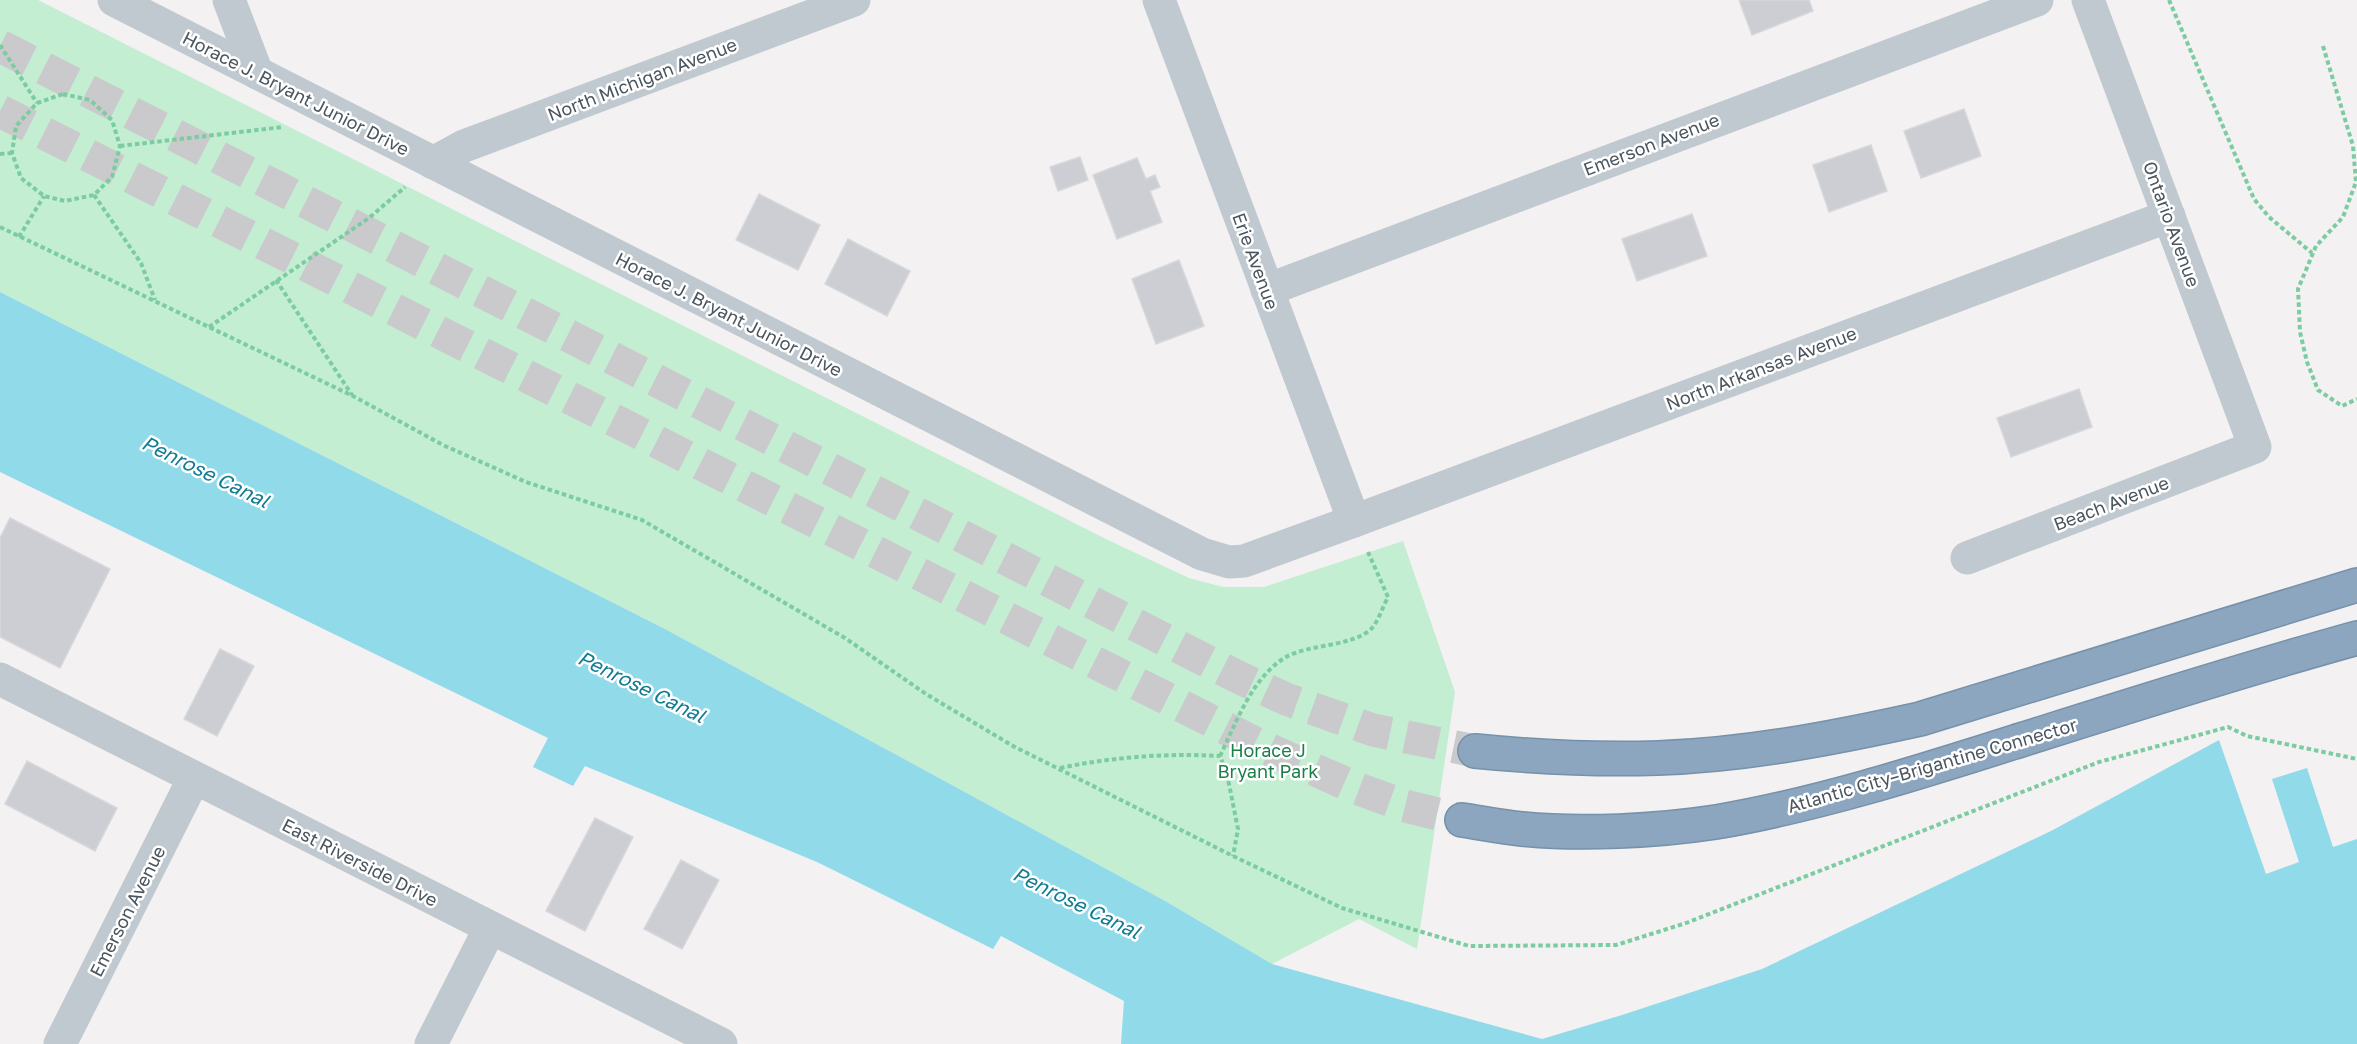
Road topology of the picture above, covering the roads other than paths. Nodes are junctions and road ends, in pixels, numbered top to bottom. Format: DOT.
graph roads {
  1 [pos="114,0"];
  2 [pos="229,0"];
  3 [pos="854,0"];
  4 [pos="1159,0"];
  5 [pos="2037,0"];
  6 [pos="2088,0"];
  7 [pos="257,73"];
  8 [pos="433,163"];
  9 [pos="2169,216"];
  10 [pos="1267,290"];
  11 [pos="2255,447"];
  12 [pos="1354,521"];
  13 [pos="1967,558"];
  14 [pos="2357,585"];
  15 [pos="2357,638"];
  16 [pos="0,679"];
  17 [pos="1475,751"];
  18 [pos="194,778"];
  19 [pos="1462,820"];
  20 [pos="490,928"];
  21 [pos="60,1044"];
  22 [pos="431,1044"];
  23 [pos="721,1044"];
  1 -- 7 [label="street, Horace J. Bryant Junior Drive"];
  2 -- 7 [label="street"];
  3 -- 8 [label="street, North Michigan Avenue"];
  4 -- 10 [label="street, Erie Avenue"];
  5 -- 10 [label="street, Emerson Avenue"];
  6 -- 9 [label="street, Ontario Avenue"];
  7 -- 8 [label="street, Horace J. Bryant Junior Drive"];
  8 -- 12 [label="street, Horace J. Bryant Junior Drive"];
  9 -- 11 [label="street, Ontario Avenue"];
  9 -- 12 [label="street, North Arkansas Avenue"];
  10 -- 12 [label="street, Erie Avenue"];
  11 -- 13 [label="street, Beach Avenue"];
  14 -- 17 [label="highway"];
  15 -- 19 [label="highway, Atlantic City–Brigantine Connector"];
  16 -- 18 [label="street, East Riverside Drive"];
  18 -- 20 [label="street, East Riverside Drive"];
  18 -- 21 [label="street, Emerson Avenue"];
  20 -- 22 [label="street"];
  20 -- 23 [label="street, East Riverside Drive"];
}
